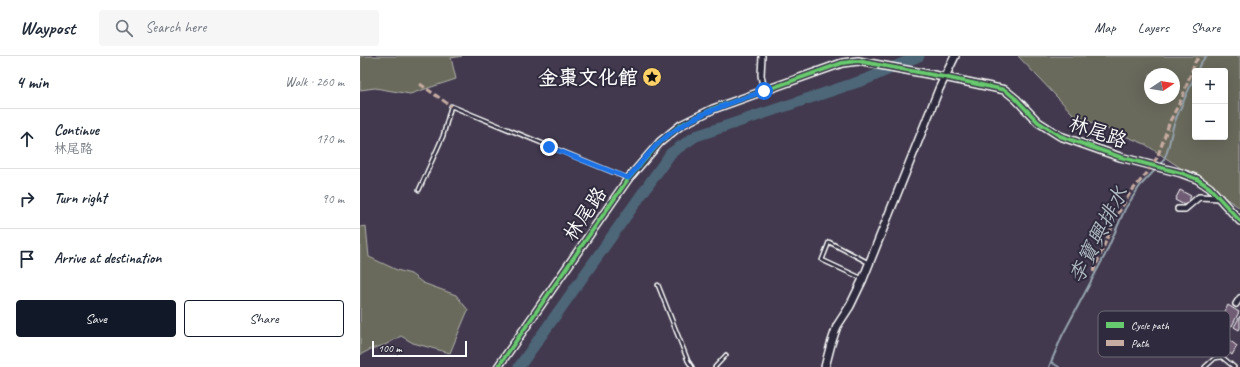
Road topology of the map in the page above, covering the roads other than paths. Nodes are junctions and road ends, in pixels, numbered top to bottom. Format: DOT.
graph roads {
  1 [pos="762,56"];
  2 [pos="955,56"];
  3 [pos="857,59"];
  4 [pos="944,77"];
  5 [pos="764,91"];
  6 [pos="628,178"];
  7 [pos="419,190"];
  8 [pos="1221,198"];
  9 [pos="1178,209"];
  10 [pos="1240,221"];
  11 [pos="869,263"];
  12 [pos="863,279"];
  13 [pos="658,285"];
  14 [pos="1240,298"];
  15 [pos="1236,304"];
  16 [pos="726,355"];
  17 [pos="1218,357"];
  18 [pos="1223,357"];
  19 [pos="498,367"];
  20 [pos="692,367"];
  21 [pos="715,367"];
  22 [pos="825,367"];
  23 [pos="1205,367"];
  24 [pos="1234,367"];
  1 -- 5 [label="street"];
  2 -- 4 [label="street"];
  3 -- 4 [label="street, 林尾路"];
  3 -- 5 [label="street, 林尾路"];
  4 -- 8 [label="street, 林尾路"];
  4 -- 11 [label="street"];
  5 -- 6 [label="street, 林尾路"];
  6 -- 7 [label="lane"];
  6 -- 19 [label="street, 林尾路"];
  8 -- 9 [label="street"];
  8 -- 10 [label="street, 林尾路"];
  11 -- 12 [label="street"];
  11 -- 12 [label="lane"];
  12 -- 22 [label="street"];
  13 -- 20 [label="lane"];
  14 -- 15 [label="street"];
  16 -- 21 [label="lane"];
  17 -- 23 [label="lane"];
  18 -- 24 [label="lane"];
}
